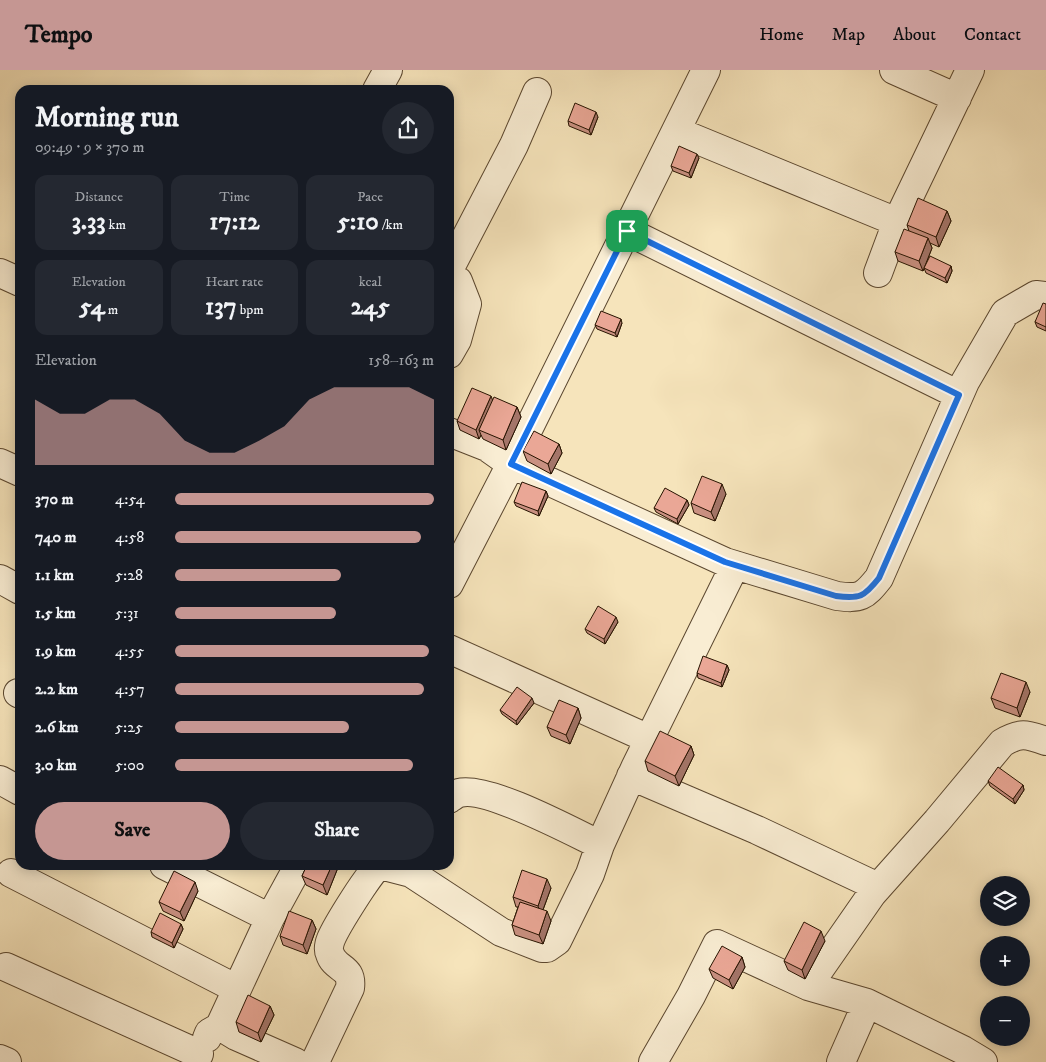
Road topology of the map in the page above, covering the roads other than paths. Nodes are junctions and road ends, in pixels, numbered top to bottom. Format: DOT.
graph roads {
  1 [pos="387,70"];
  2 [pos="706,70"];
  3 [pos="894,70"];
  4 [pos="970,70"];
  5 [pos="380,85"];
  6 [pos="537,92"];
  7 [pos="957,98"];
  8 [pos="676,131"];
  9 [pos="898,222"];
  10 [pos="627,231"];
  11 [pos="454,260"];
  12 [pos="0,273"];
  13 [pos="878,273"];
  14 [pos="454,279"];
  15 [pos="15,280"];
  16 [pos="1046,296"];
  17 [pos="454,345"];
  18 [pos="959,395"];
  19 [pos="454,434"];
  20 [pos="0,463"];
  21 [pos="511,464"];
  22 [pos="15,470"];
  23 [pos="735,566"];
  24 [pos="454,574"];
  25 [pos="0,579"];
  26 [pos="15,587"];
  27 [pos="454,651"];
  28 [pos="649,739"];
  29 [pos="1046,741"];
  30 [pos="631,776"];
  31 [pos="0,780"];
  32 [pos="15,788"];
  33 [pos="454,796"];
  34 [pos="600,845"];
  35 [pos="174,870"];
  36 [pos="296,870"];
  37 [pos="373,870"];
  38 [pos="413,870"];
  39 [pos="11,873"];
  40 [pos="878,887"];
  41 [pos="270,918"];
  42 [pos="6,967"];
  43 [pos="808,986"];
  44 [pos="237,989"];
  45 [pos="867,1002"];
  46 [pos="219,1028"];
  47 [pos="0,1058"];
  48 [pos="197,1058"];
  49 [pos="7,1062"];
  50 [pos="295,1062"];
  51 [pos="316,1062"];
  52 [pos="653,1062"];
  53 [pos="841,1062"];
  54 [pos="983,1062"];
  1 -- 5 [label="street"];
  2 -- 8 [label="street"];
  3 -- 7 [label="street"];
  4 -- 7 [label="street"];
  6 -- 11 [label="street"];
  7 -- 9 [label="street"];
  8 -- 9 [label="street"];
  8 -- 10 [label="street"];
  9 -- 13 [label="street"];
  10 -- 18 [label="street"];
  10 -- 21 [label="street"];
  12 -- 15 [label="street"];
  14 -- 17 [label="street"];
  16 -- 18 [label="street"];
  18 -- 23 [label="street"];
  19 -- 21 [label="street"];
  20 -- 22 [label="street"];
  21 -- 23 [label="street"];
  21 -- 24 [label="street"];
  23 -- 28 [label="street"];
  25 -- 26 [label="street"];
  27 -- 28 [label="street"];
  28 -- 30 [label="street"];
  29 -- 40 [label="street"];
  30 -- 34 [label="street"];
  30 -- 40 [label="street"];
  31 -- 32 [label="street"];
  33 -- 34 [label="street"];
  34 -- 38 [label="street"];
  35 -- 41 [label="street"];
  36 -- 41 [label="street"];
  37 -- 51 [label="street"];
  39 -- 44 [label="street"];
  40 -- 43 [label="street"];
  41 -- 44 [label="street"];
  42 -- 48 [label="street"];
  43 -- 45 [label="street"];
  43 -- 52 [label="street"];
  44 -- 46 [label="street"];
  45 -- 53 [label="street"];
  45 -- 54 [label="street"];
  46 -- 48 [label="street"];
  46 -- 50 [label="street"];
  47 -- 49 [label="street"];
}
